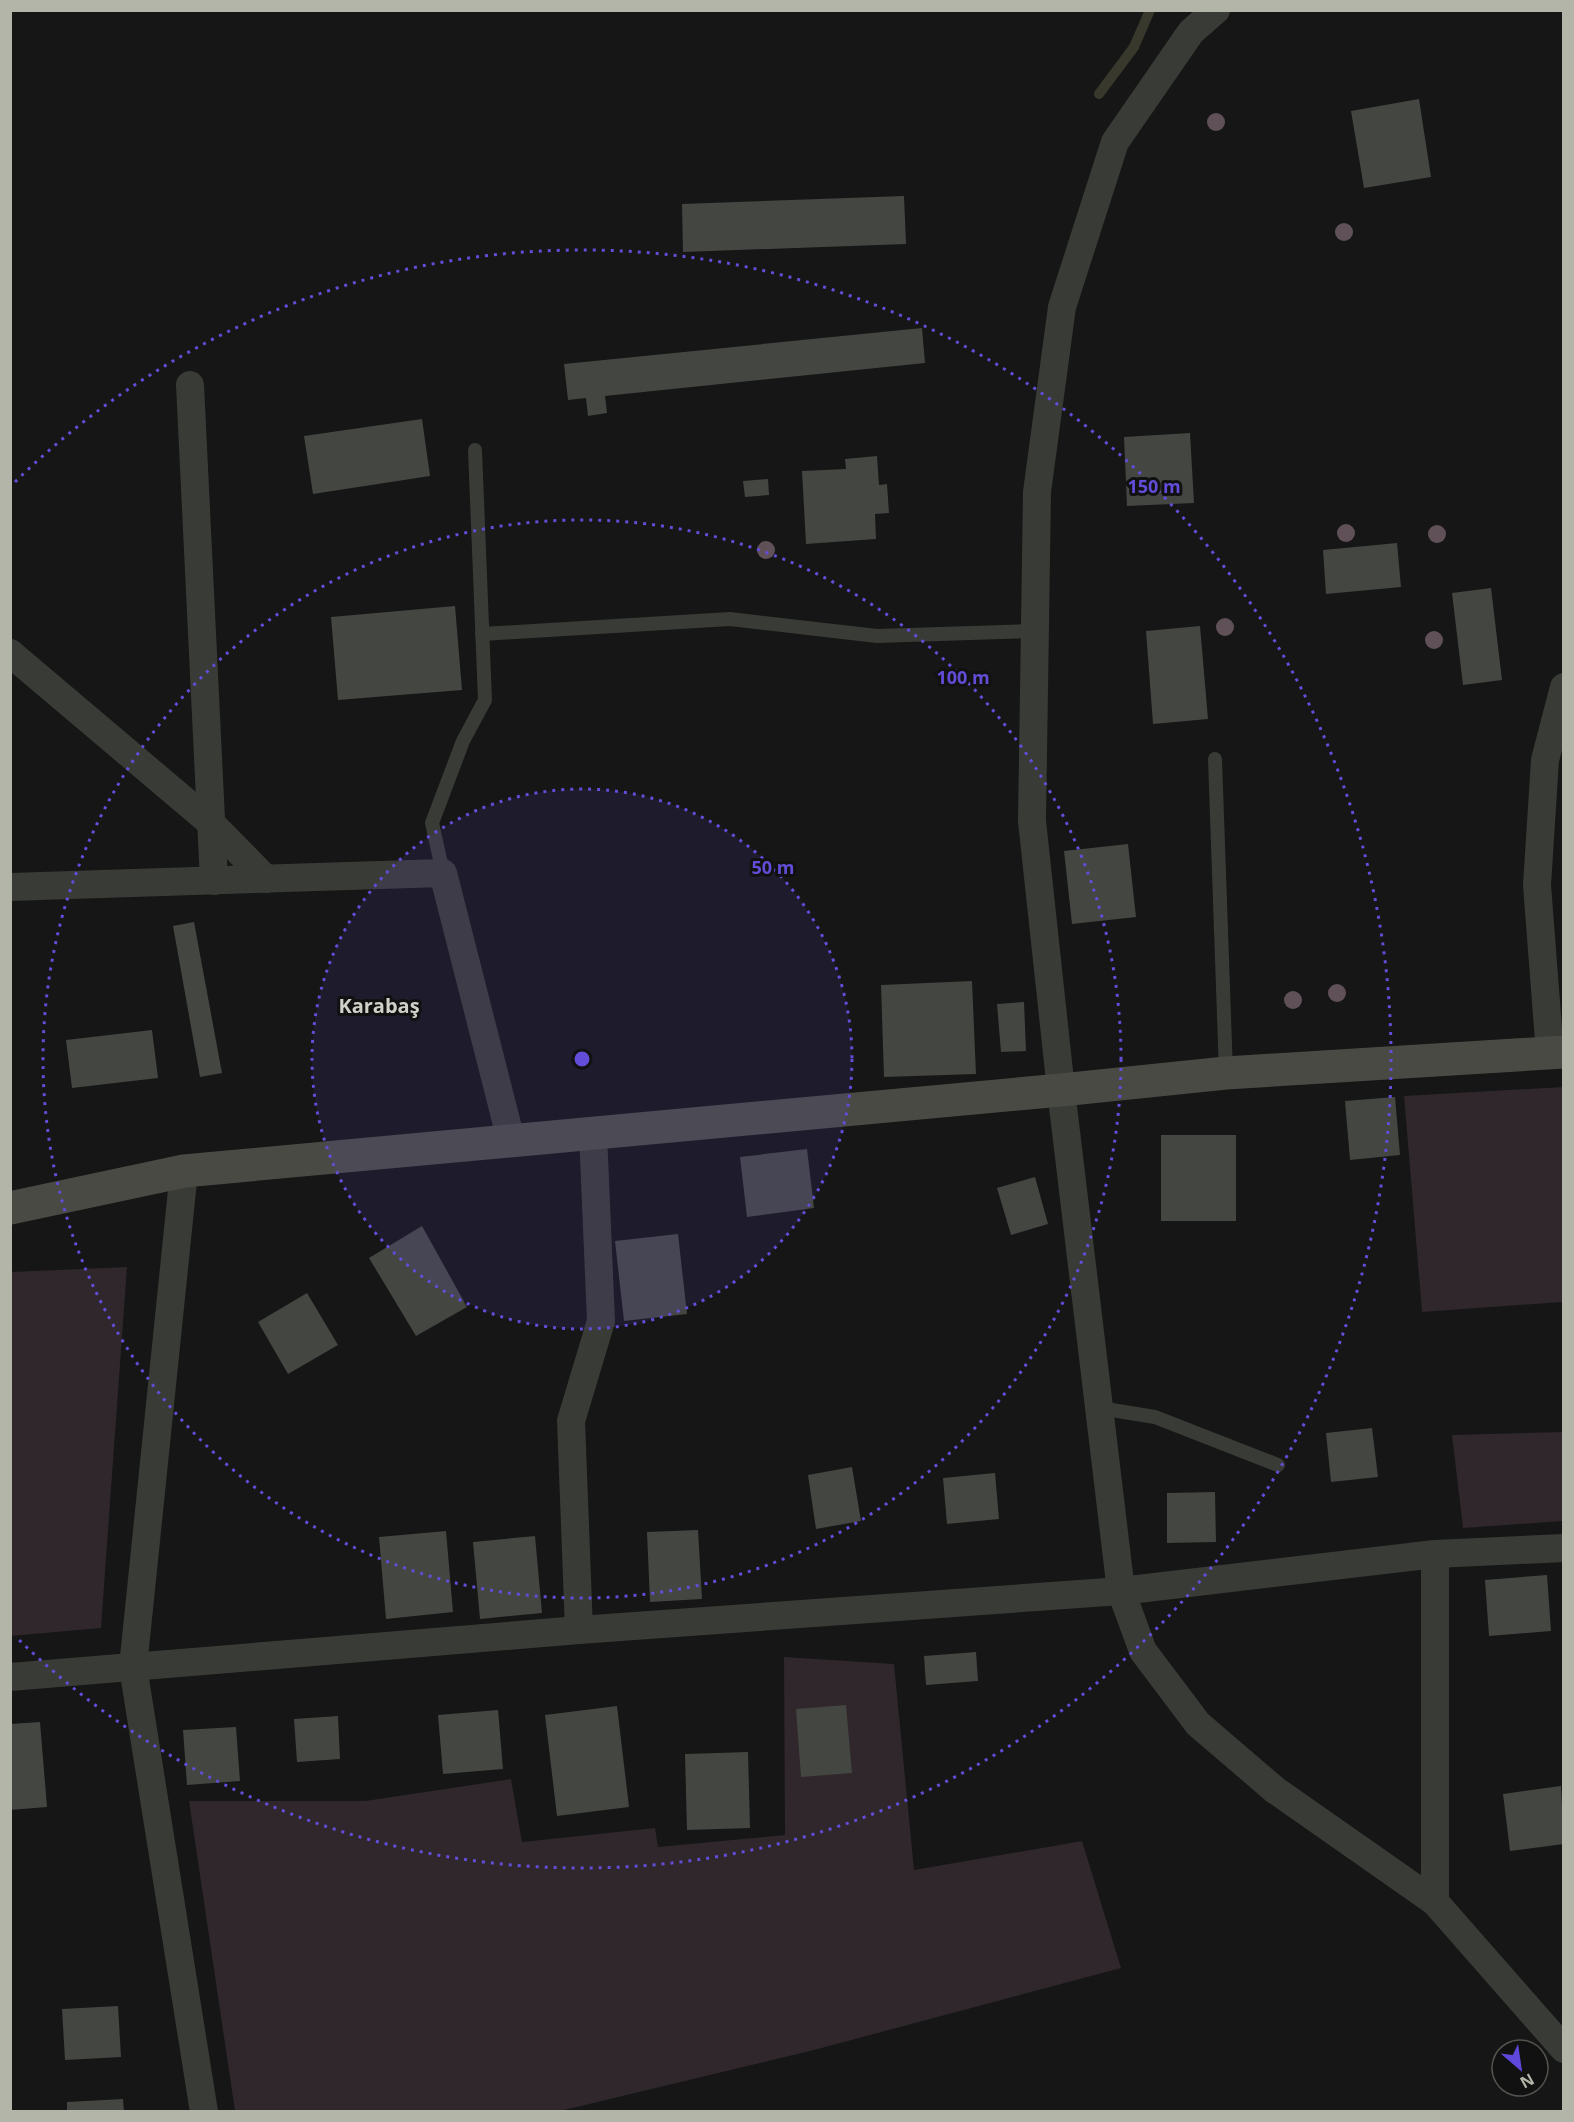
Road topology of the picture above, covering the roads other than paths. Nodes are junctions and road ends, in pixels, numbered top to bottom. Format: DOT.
graph roads {
  1 [pos="1216,10"];
  2 [pos="190,385"];
  3 [pos="474,450"];
  4 [pos="1035,631"];
  5 [pos="482,634"];
  6 [pos="10,652"];
  7 [pos="1563,687"];
  8 [pos="1215,759"];
  9 [pos="212,823"];
  10 [pos="443,873"];
  11 [pos="266,879"];
  12 [pos="214,880"];
  13 [pos="10,887"];
  14 [pos="1557,1053"];
  15 [pos="1226,1072"];
  16 [pos="1061,1090"];
  17 [pos="593,1133"];
  18 [pos="511,1140"];
  19 [pos="184,1171"];
  20 [pos="10,1208"];
  21 [pos="1099,1408"];
  22 [pos="1278,1465"];
  23 [pos="1563,1548"];
  24 [pos="1435,1554"];
  25 [pos="1121,1591"];
  26 [pos="579,1630"];
  27 [pos="133,1667"];
  28 [pos="10,1677"];
  29 [pos="1435,1902"];
  30 [pos="1563,2049"];
  31 [pos="204,2112"];
  1 -- 4 [label="street"];
  2 -- 9 [label="street"];
  3 -- 5 [label="lane"];
  4 -- 5 [label="lane"];
  4 -- 16 [label="street"];
  5 -- 10 [label="lane"];
  6 -- 9 [label="street"];
  7 -- 14 [label="street"];
  8 -- 15 [label="lane"];
  9 -- 11 [label="street"];
  9 -- 12 [label="street"];
  10 -- 11 [label="street"];
  10 -- 18 [label="street"];
  11 -- 12 [label="street"];
  12 -- 13 [label="street"];
  14 -- 15 [label="street"];
  15 -- 16 [label="street"];
  16 -- 17 [label="street"];
  16 -- 21 [label="street"];
  17 -- 18 [label="street"];
  17 -- 26 [label="street"];
  18 -- 19 [label="street"];
  19 -- 20 [label="street"];
  19 -- 27 [label="street"];
  21 -- 22 [label="lane"];
  21 -- 25 [label="street"];
  23 -- 24 [label="street"];
  24 -- 25 [label="street"];
  24 -- 29 [label="street"];
  25 -- 26 [label="street"];
  25 -- 29 [label="street"];
  26 -- 27 [label="street"];
  27 -- 28 [label="street"];
  27 -- 31 [label="street"];
  29 -- 30 [label="street"];
}
